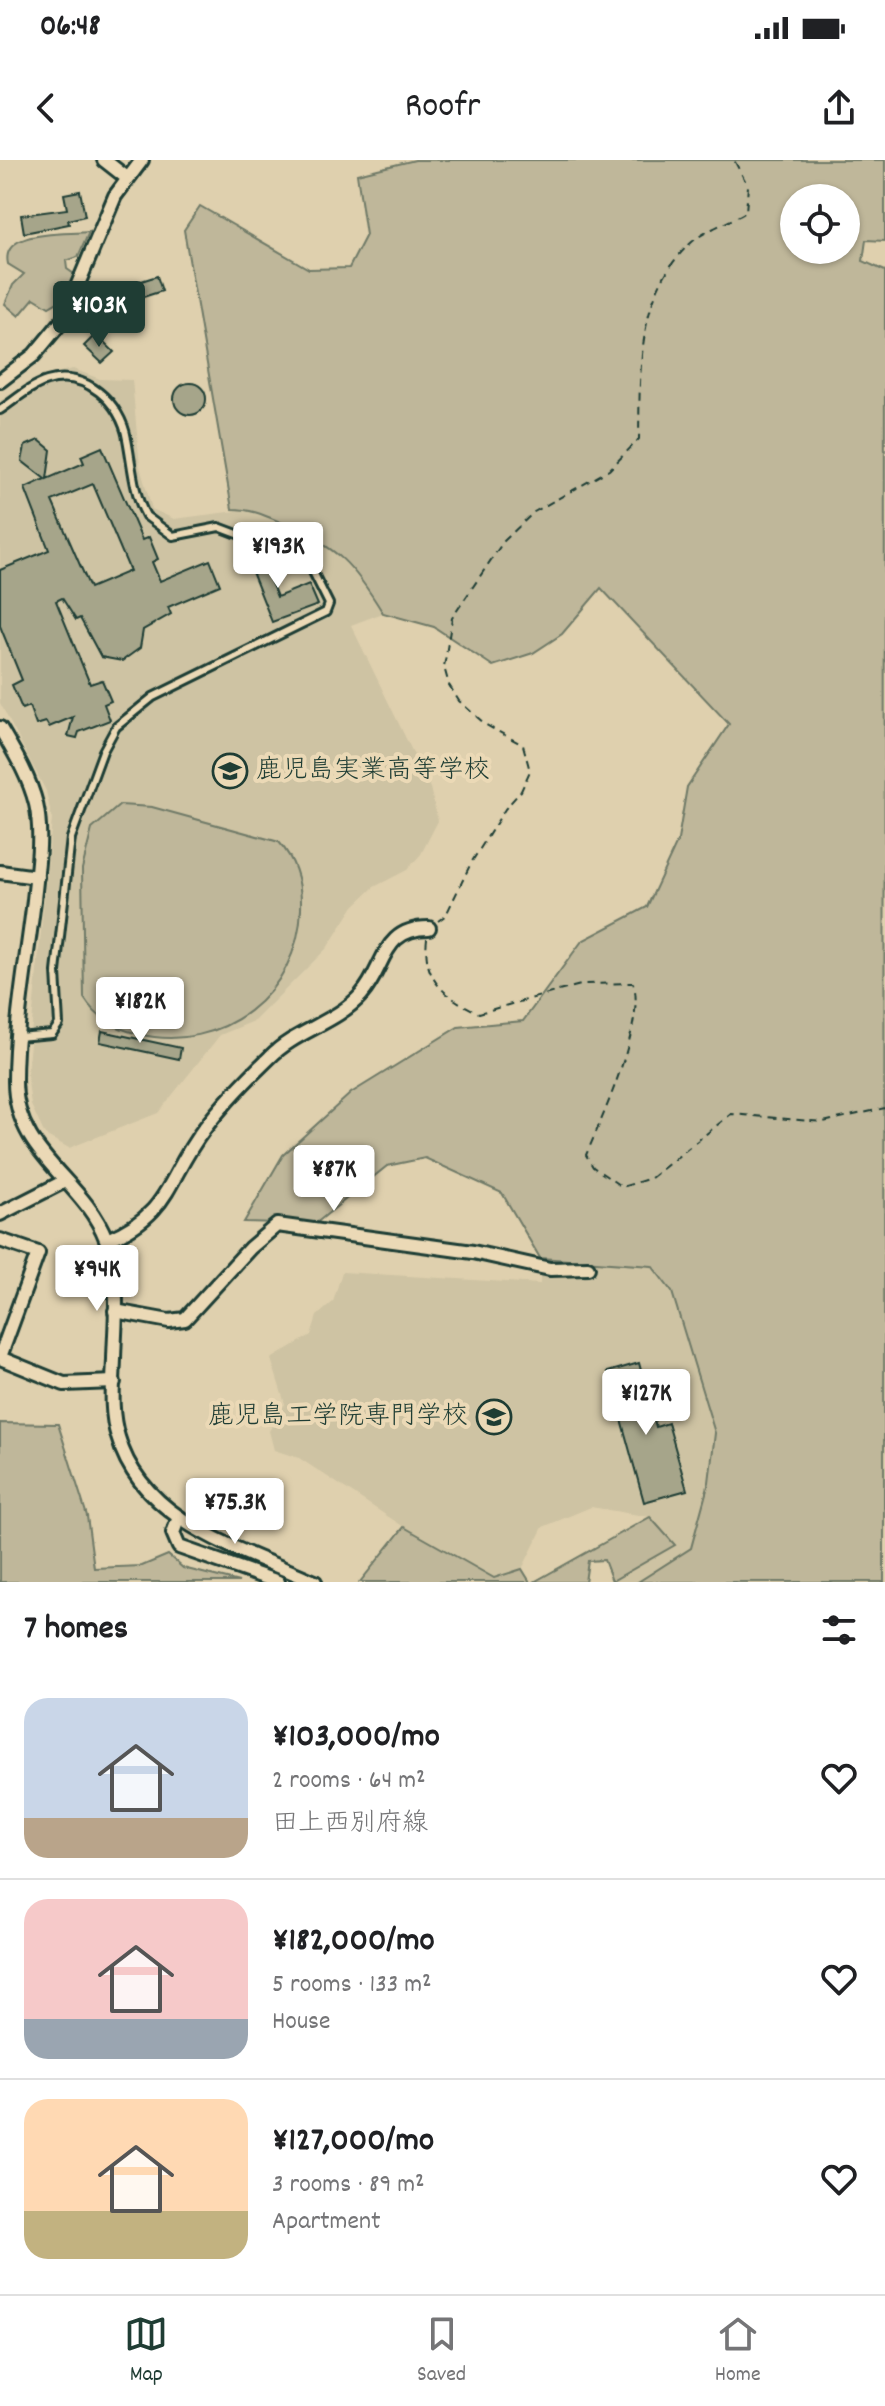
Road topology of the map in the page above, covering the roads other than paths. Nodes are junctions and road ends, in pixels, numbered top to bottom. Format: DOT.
graph roads {
  1 [pos="104,160"];
  2 [pos="142,160"];
  3 [pos="127,178"];
  4 [pos="0,381"];
  5 [pos="0,410"];
  6 [pos="0,728"];
  7 [pos="0,872"];
  8 [pos="37,877"];
  9 [pos="429,928"];
  10 [pos="18,1037"];
  11 [pos="63,1182"];
  12 [pos="0,1214"];
  13 [pos="0,1240"];
  14 [pos="107,1240"];
  15 [pos="588,1268"];
  16 [pos="115,1311"];
  17 [pos="0,1357"];
  18 [pos="114,1382"];
  19 [pos="179,1517"];
  20 [pos="278,1582"];
  21 [pos="315,1582"];
  1 -- 3 [label="street"];
  2 -- 3 [label="street"];
  3 -- 4 [label="street"];
  5 -- 10 [label="lane"];
  6 -- 8 [label="street"];
  7 -- 8 [label="street"];
  8 -- 10 [label="street"];
  9 -- 14 [label="street"];
  10 -- 11 [label="street"];
  11 -- 12 [label="street"];
  11 -- 14 [label="street"];
  13 -- 17 [label="street"];
  14 -- 16 [label="street"];
  15 -- 16 [label="street"];
  16 -- 18 [label="street"];
  17 -- 18 [label="street"];
  18 -- 19 [label="street"];
  19 -- 20 [label="street"];
  19 -- 21 [label="street"];
}
